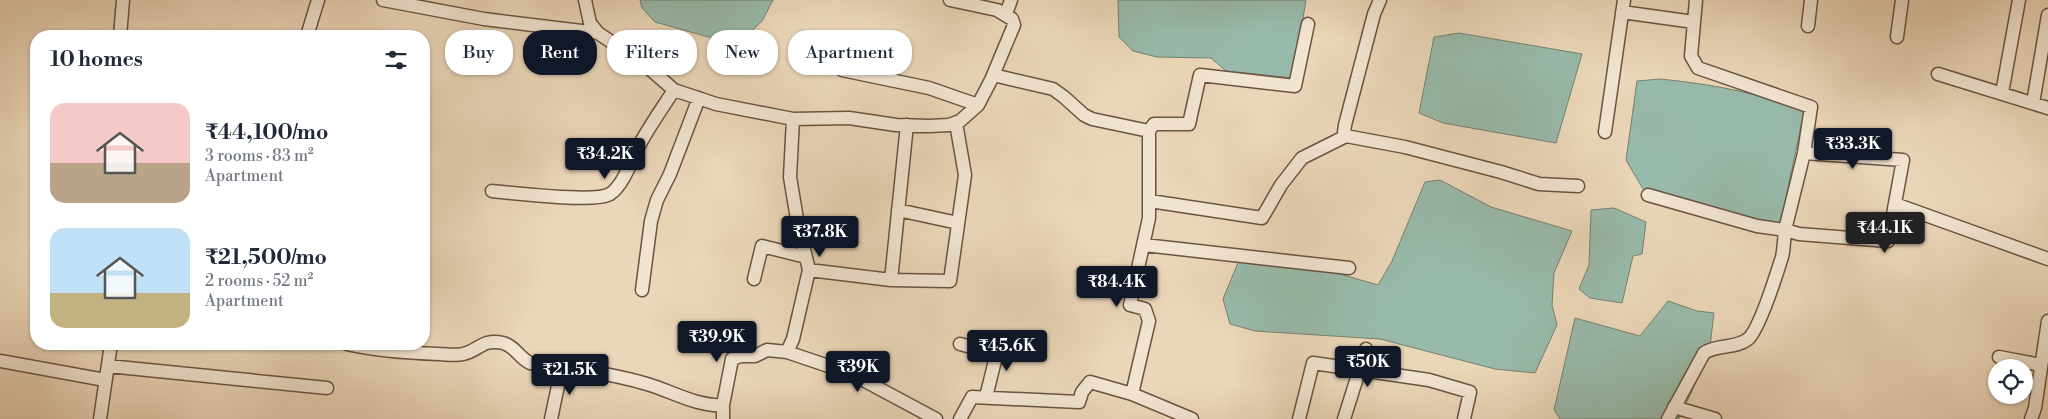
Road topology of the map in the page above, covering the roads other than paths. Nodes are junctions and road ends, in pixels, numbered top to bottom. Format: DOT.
graph roads {
  1 [pos="123,0"];
  2 [pos="318,0"];
  3 [pos="383,0"];
  4 [pos="585,0"];
  5 [pos="950,0"];
  6 [pos="1011,0"];
  7 [pos="1380,0"];
  8 [pos="1696,0"];
  9 [pos="1811,0"];
  10 [pos="1902,0"];
  11 [pos="2019,0"];
  12 [pos="1623,6"];
  13 [pos="1006,14"];
  14 [pos="2048,14"];
  15 [pos="1694,22"];
  16 [pos="1308,24"];
  17 [pos="1808,26"];
  18 [pos="120,30"];
  19 [pos="309,30"];
  20 [pos="598,32"];
  21 [pos="1897,36"];
  22 [pos="993,74"];
  23 [pos="1938,74"];
  24 [pos="866,75"];
  25 [pos="674,90"];
  26 [pos="2002,93"];
  27 [pos="699,98"];
  28 [pos="2034,103"];
  29 [pos="978,105"];
  30 [pos="2048,108"];
  31 [pos="793,118"];
  32 [pos="956,123"];
  33 [pos="907,125"];
  34 [pos="1149,131"];
  35 [pos="1605,132"];
  36 [pos="1346,136"];
  37 [pos="1804,153"];
  38 [pos="1578,186"];
  39 [pos="492,191"];
  40 [pos="1648,195"];
  41 [pos="1150,201"];
  42 [pos="1895,204"];
  43 [pos="898,210"];
  44 [pos="958,223"];
  45 [pos="1784,230"];
  46 [pos="1144,245"];
  47 [pos="806,257"];
  48 [pos="2048,259"];
  49 [pos="1348,268"];
  50 [pos="809,270"];
  51 [pos="754,279"];
  52 [pos="891,280"];
  53 [pos="642,290"];
  54 [pos="2048,322"];
  55 [pos="1000,340"];
  56 [pos="960,344"];
  57 [pos="110,350"];
  58 [pos="382,350"];
  59 [pos="1366,350"];
  60 [pos="787,352"];
  61 [pos="997,354"];
  62 [pos="1999,357"];
  63 [pos="0,361"];
  64 [pos="2041,365"];
  65 [pos="108,366"];
  66 [pos="562,367"];
  67 [pos="1359,370"];
  68 [pos="105,380"];
  69 [pos="327,388"];
  70 [pos="1132,394"];
  71 [pos="2042,394"];
  72 [pos="986,398"];
  73 [pos="723,405"];
  74 [pos="1674,408"];
  75 [pos="100,419"];
  76 [pos="550,419"];
  77 [pos="723,419"];
  78 [pos="936,419"];
  79 [pos="960,419"];
  80 [pos="1192,419"];
  81 [pos="1298,419"];
  82 [pos="1344,419"];
  83 [pos="1464,419"];
  84 [pos="1668,419"];
  85 [pos="1715,419"];
  86 [pos="2031,419"];
  1 -- 18 [label="street"];
  2 -- 19 [label="street"];
  3 -- 20 [label="street"];
  4 -- 20 [label="street"];
  5 -- 13 [label="street"];
  6 -- 13 [label="street"];
  7 -- 36 [label="street"];
  8 -- 15 [label="street"];
  9 -- 17 [label="street"];
  10 -- 21 [label="street"];
  11 -- 26 [label="street"];
  12 -- 15 [label="street"];
  12 -- 35 [label="street"];
  13 -- 22 [label="street"];
  14 -- 28 [label="street"];
  15 -- 37 [label="street"];
  16 -- 34 [label="street"];
  20 -- 25 [label="street"];
  22 -- 29 [label="street"];
  22 -- 34 [label="street"];
  23 -- 26 [label="street"];
  24 -- 29 [label="street"];
  25 -- 27 [label="street"];
  25 -- 39 [label="street"];
  26 -- 28 [label="street"];
  27 -- 31 [label="street"];
  27 -- 53 [label="street"];
  28 -- 30 [label="street"];
  29 -- 32 [label="street"];
  31 -- 33 [label="street"];
  31 -- 47 [label="street"];
  32 -- 33 [label="street"];
  32 -- 44 [label="street"];
  33 -- 43 [label="street"];
  34 -- 41 [label="street"];
  36 -- 38 [label="street"];
  36 -- 41 [label="street"];
  37 -- 42 [label="street"];
  37 -- 45 [label="street"];
  40 -- 45 [label="street"];
  41 -- 46 [label="street"];
  42 -- 45 [label="street"];
  42 -- 48 [label="street"];
  43 -- 44 [label="street"];
  43 -- 52 [label="street"];
  44 -- 52 [label="street"];
  45 -- 74 [label="street"];
  46 -- 49 [label="street"];
  46 -- 70 [label="street"];
  47 -- 50 [label="street"];
  47 -- 51 [label="street"];
  50 -- 52 [label="street"];
  50 -- 60 [label="street"];
  54 -- 64 [label="street"];
  55 -- 61 [label="street"];
  56 -- 61 [label="street"];
  57 -- 65 [label="street"];
  58 -- 66 [label="street"];
  59 -- 67 [label="street"];
  60 -- 73 [label="street"];
  60 -- 78 [label="street"];
  61 -- 72 [label="street"];
  62 -- 64 [label="street"];
  63 -- 68 [label="street"];
  64 -- 71 [label="street"];
  65 -- 68 [label="street"];
  65 -- 69 [label="street"];
  66 -- 73 [label="street"];
  66 -- 76 [label="street"];
  67 -- 81 [label="street"];
  67 -- 82 [label="street"];
  67 -- 83 [label="street"];
  68 -- 75 [label="street"];
  70 -- 72 [label="street"];
  70 -- 80 [label="street"];
  71 -- 86 [label="street"];
  72 -- 79 [label="street"];
  73 -- 77 [label="street"];
  74 -- 84 [label="street"];
  74 -- 85 [label="street"];
}
